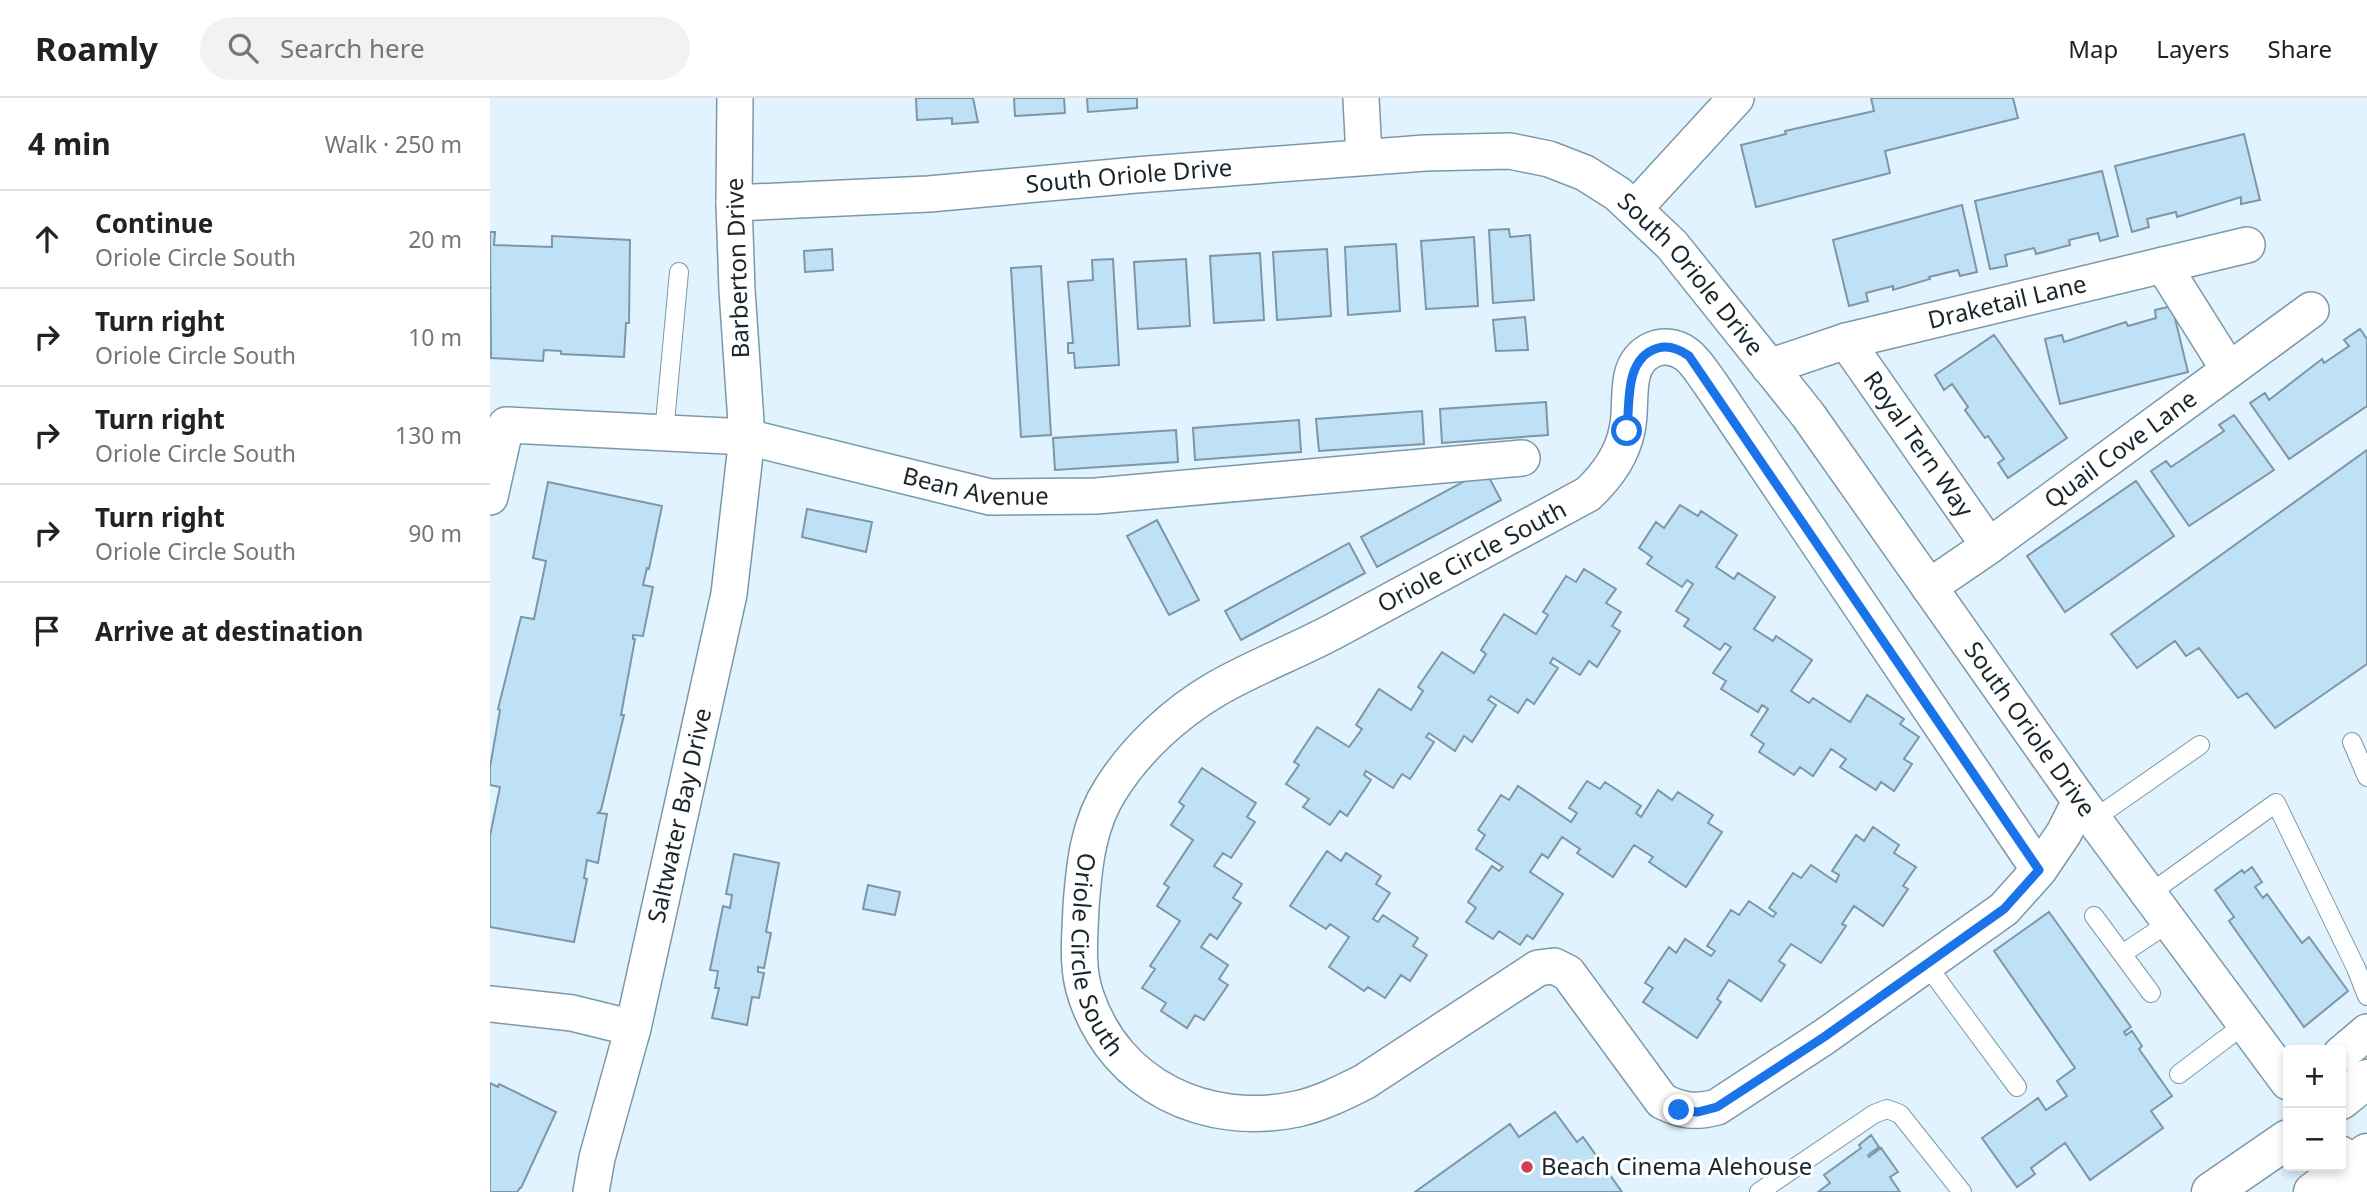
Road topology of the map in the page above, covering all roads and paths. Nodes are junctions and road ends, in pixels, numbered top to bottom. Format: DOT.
graph roads {
  1 [pos="735,98"];
  2 [pos="1360,98"];
  3 [pos="1736,98"];
  4 [pos="1364,156"];
  5 [pos="734,203"];
  6 [pos="1635,208"];
  7 [pos="2247,245"];
  8 [pos="2163,265"];
  9 [pos="679,272"];
  10 [pos="2311,310"];
  11 [pos="1846,341"];
  12 [pos="1769,367"];
  13 [pos="2230,370"];
  14 [pos="664,433"];
  15 [pos="747,437"];
  16 [pos="1522,458"];
  17 [pos="490,497"];
  18 [pos="1989,546"];
  19 [pos="1929,587"];
  20 [pos="2352,742"];
  21 [pos="2200,745"];
  22 [pos="2367,777"];
  23 [pos="2087,810"];
  24 [pos="2039,870"];
  25 [pos="2149,894"];
  26 [pos="2094,916"];
  27 [pos="2170,922"];
  28 [pos="2122,954"];
  29 [pos="1926,964"];
  30 [pos="2151,993"];
  31 [pos="2367,996"];
  32 [pos="490,1004"];
  33 [pos="2245,1024"];
  34 [pos="633,1028"];
  35 [pos="2367,1031"];
  36 [pos="2346,1050"];
  37 [pos="2179,1074"];
  38 [pos="2283,1076"];
  39 [pos="2367,1079"];
  40 [pos="2017,1087"];
  41 [pos="2346,1096"];
  42 [pos="2283,1142"];
  43 [pos="2356,1166"];
  44 [pos="591,1192"];
  45 [pos="1759,1192"];
  46 [pos="1962,1192"];
  47 [pos="2211,1192"];
  48 [pos="2313,1192"];
  1 -- 5 [label="street, Barberton Drive"];
  2 -- 4 [label="street"];
  3 -- 6 [label="street"];
  4 -- 5 [label="street, South Oriole Drive"];
  4 -- 6 [label="street, South Oriole Drive"];
  5 -- 15 [label="street, Barberton Drive"];
  6 -- 12 [label="street, South Oriole Drive"];
  7 -- 8 [label="street, Draketail Lane"];
  8 -- 11 [label="street, Draketail Lane"];
  8 -- 13 [label="street"];
  9 -- 14 [label="lane"];
  10 -- 13 [label="street, Quail Cove Lane"];
  11 -- 12 [label="street, Draketail Lane"];
  11 -- 18 [label="street, Royal Tern Way"];
  12 -- 19 [label="street, South Oriole Drive"];
  13 -- 18 [label="street, Quail Cove Lane"];
  14 -- 15 [label="street, Bean Avenue"];
  14 -- 17 [label="street, Bean Avenue"];
  15 -- 16 [label="street, Bean Avenue"];
  15 -- 34 [label="street, Saltwater Bay Drive"];
  18 -- 19 [label="street, Quail Cove Lane"];
  19 -- 23 [label="street, South Oriole Drive"];
  20 -- 22 [label="lane"];
  21 -- 23 [label="lane"];
  23 -- 24 [label="street, Oriole Circle South"];
  23 -- 25 [label="street, South Oriole Drive"];
  24 -- 29 [label="street, Oriole Circle South"];
  24 -- 29 [label="street, Oriole Circle South"];
  25 -- 27 [label="street, South Oriole Drive"];
  25 -- 31 [label="lane"];
  26 -- 28 [label="lane"];
  27 -- 28 [label="lane"];
  27 -- 33 [label="street, South Oriole Drive"];
  28 -- 30 [label="lane"];
  29 -- 40 [label="lane"];
  32 -- 34 [label="street"];
  33 -- 37 [label="lane"];
  33 -- 38 [label="street, South Oriole Drive"];
  34 -- 44 [label="street, Saltwater Bay Drive"];
  35 -- 36 [label="street"];
  39 -- 41 [label="main road"];
  42 -- 47 [label="main road"];
  43 -- 48 [label="main road"];
  45 -- 46 [label="lane"];
}
